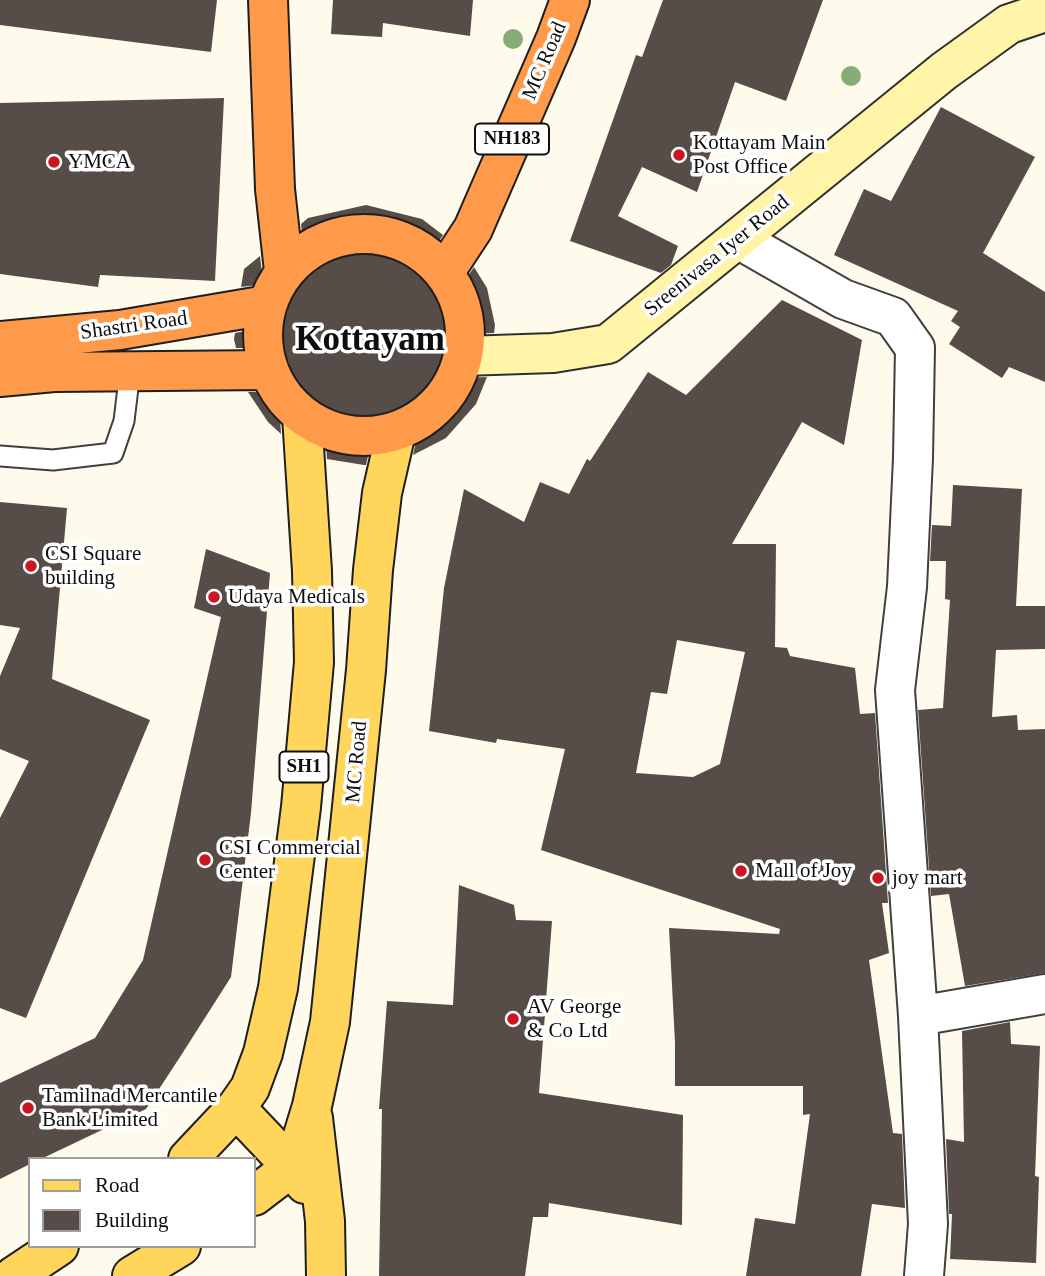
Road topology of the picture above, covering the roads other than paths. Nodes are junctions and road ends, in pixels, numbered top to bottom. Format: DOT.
graph roads {
  1 [pos="268,0"];
  2 [pos="570,0"];
  3 [pos="1008,12"];
  4 [pos="1045,12"];
  5 [pos="737,239"];
  6 [pos="284,271"];
  7 [pos="444,273"];
  8 [pos="267,305"];
  9 [pos="0,341"];
  10 [pos="464,356"];
  11 [pos="269,370"];
  12 [pos="130,371"];
  13 [pos="0,377"];
  14 [pos="302,416"];
  15 [pos="396,432"];
  16 [pos="0,456"];
  17 [pos="1045,994"];
  18 [pos="918,1016"];
  19 [pos="312,1105"];
  20 [pos="236,1108"];
  21 [pos="190,1157"];
  22 [pos="273,1181"];
  23 [pos="325,1221"];
  24 [pos="56,1248"];
  25 [pos="178,1248"];
  26 [pos="14,1276"];
  27 [pos="132,1276"];
  28 [pos="326,1276"];
  29 [pos="924,1276"];
  1 -- 6 [label="highway"];
  2 -- 7 [label="highway, MC Road / NH183"];
  3 -- 4 [label="main road, Sreenivasa Iyer Road"];
  3 -- 5 [label="main road, Sreenivasa Iyer Road"];
  5 -- 10 [label="main road, Sreenivasa Iyer Road"];
  5 -- 18 [label="street"];
  6 -- 7 [label="highway"];
  6 -- 8 [label="highway"];
  7 -- 10 [label="highway"];
  8 -- 9 [label="highway, Shastri Road"];
  8 -- 11 [label="highway"];
  10 -- 15 [label="highway"];
  11 -- 12 [label="highway, Shastri Road"];
  11 -- 14 [label="highway"];
  12 -- 13 [label="highway, Shastri Road"];
  12 -- 16 [label="lane"];
  14 -- 15 [label="highway"];
  14 -- 20 [label="main road, SH1"];
  15 -- 19 [label="main road, MC Road / SH1"];
  17 -- 18 [label="street"];
  18 -- 29 [label="street"];
  19 -- 22 [label="main road, MC Road / SH1"];
  19 -- 23 [label="main road"];
  20 -- 21 [label="main road, SH1"];
  20 -- 22 [label="main road"];
  22 -- 23 [label="main road"];
  23 -- 28 [label="main road"];
  24 -- 26 [label="main road"];
  25 -- 27 [label="main road"];
}
